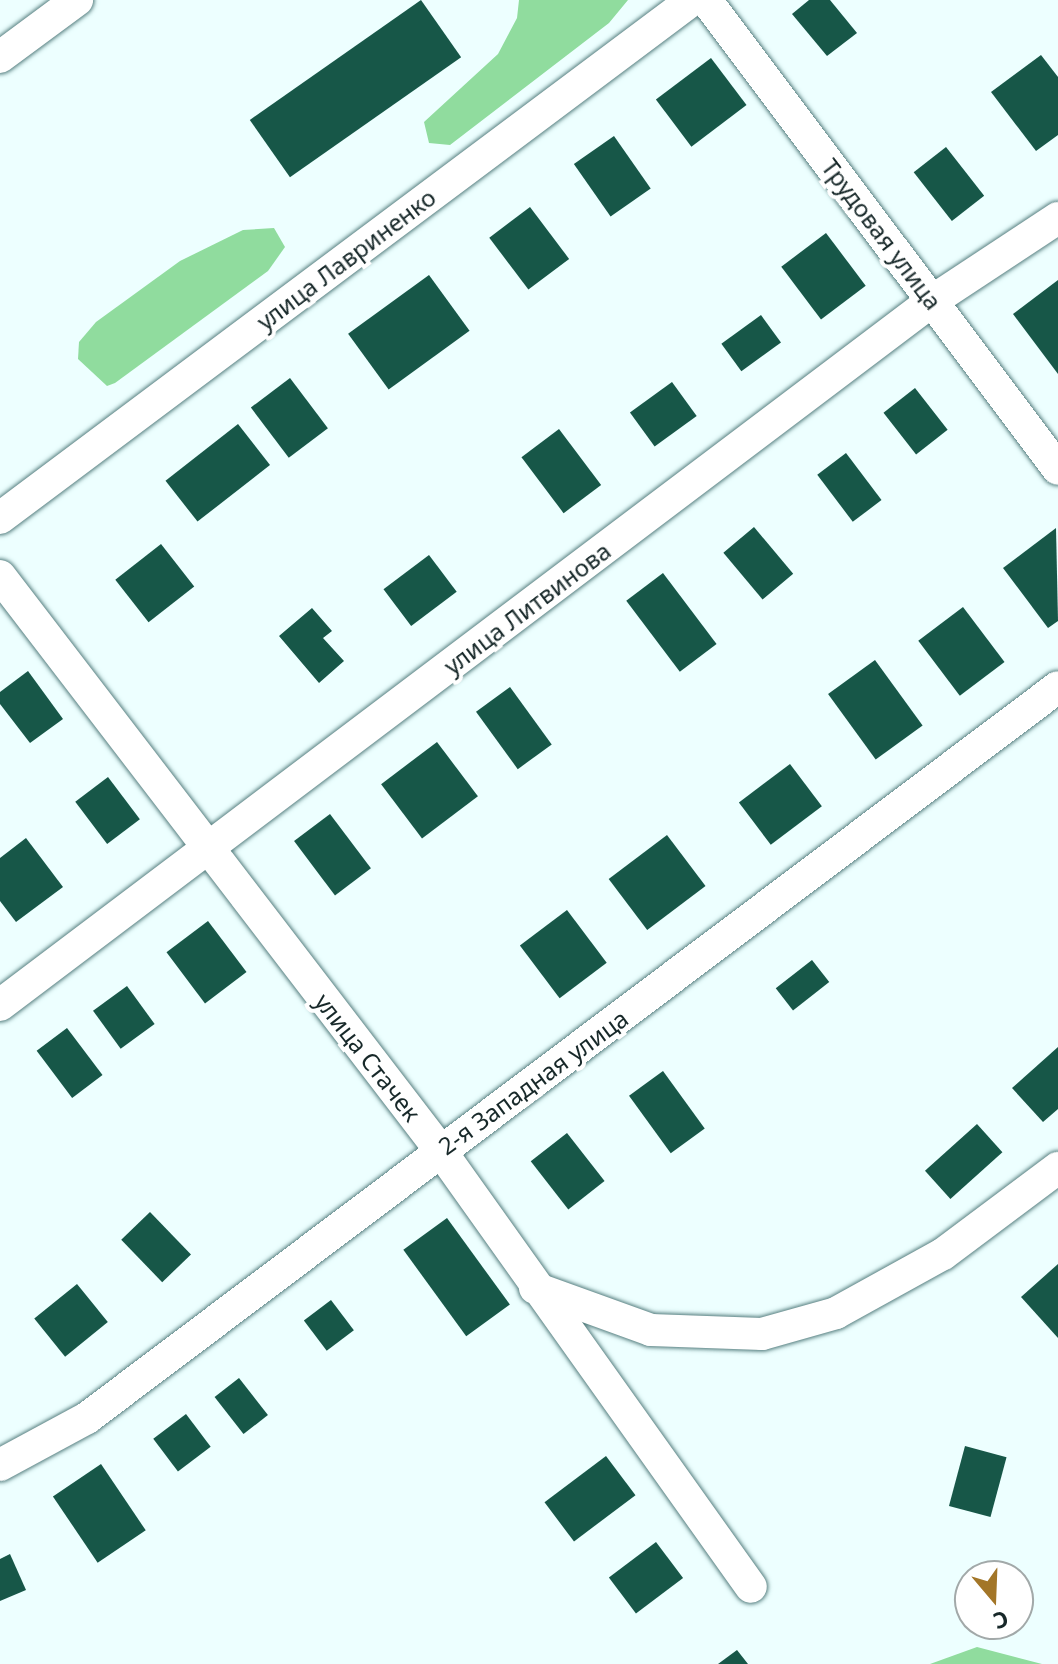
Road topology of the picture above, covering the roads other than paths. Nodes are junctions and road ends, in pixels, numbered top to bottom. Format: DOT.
graph roads {
  1 [pos="77,0"];
  2 [pos="692,0"];
  3 [pos="706,0"];
  4 [pos="0,57"];
  5 [pos="1058,218"];
  6 [pos="932,301"];
  7 [pos="1058,469"];
  8 [pos="0,518"];
  9 [pos="0,576"];
  10 [pos="1058,687"];
  11 [pos="207,851"];
  12 [pos="0,1005"];
  13 [pos="440,1150"];
  14 [pos="1058,1168"];
  15 [pos="535,1288"];
  16 [pos="0,1465"];
  17 [pos="751,1587"];
  1 -- 4 [label="street"];
  2 -- 8 [label="street, улица Лавриненко"];
  3 -- 6 [label="street, Трудовая улица"];
  5 -- 6 [label="street, улица Литвинова"];
  6 -- 7 [label="street, Трудовая улица"];
  6 -- 11 [label="street, улица Литвинова"];
  9 -- 11 [label="street, улица Стачек"];
  10 -- 13 [label="street, 2-я Западная улица"];
  11 -- 12 [label="street, улица Литвинова"];
  11 -- 13 [label="street, улица Стачек"];
  13 -- 15 [label="street, улица Стачек"];
  13 -- 16 [label="street, 2-я Западная улица"];
  14 -- 15 [label="street"];
  15 -- 17 [label="street, улица Стачек"];
}
